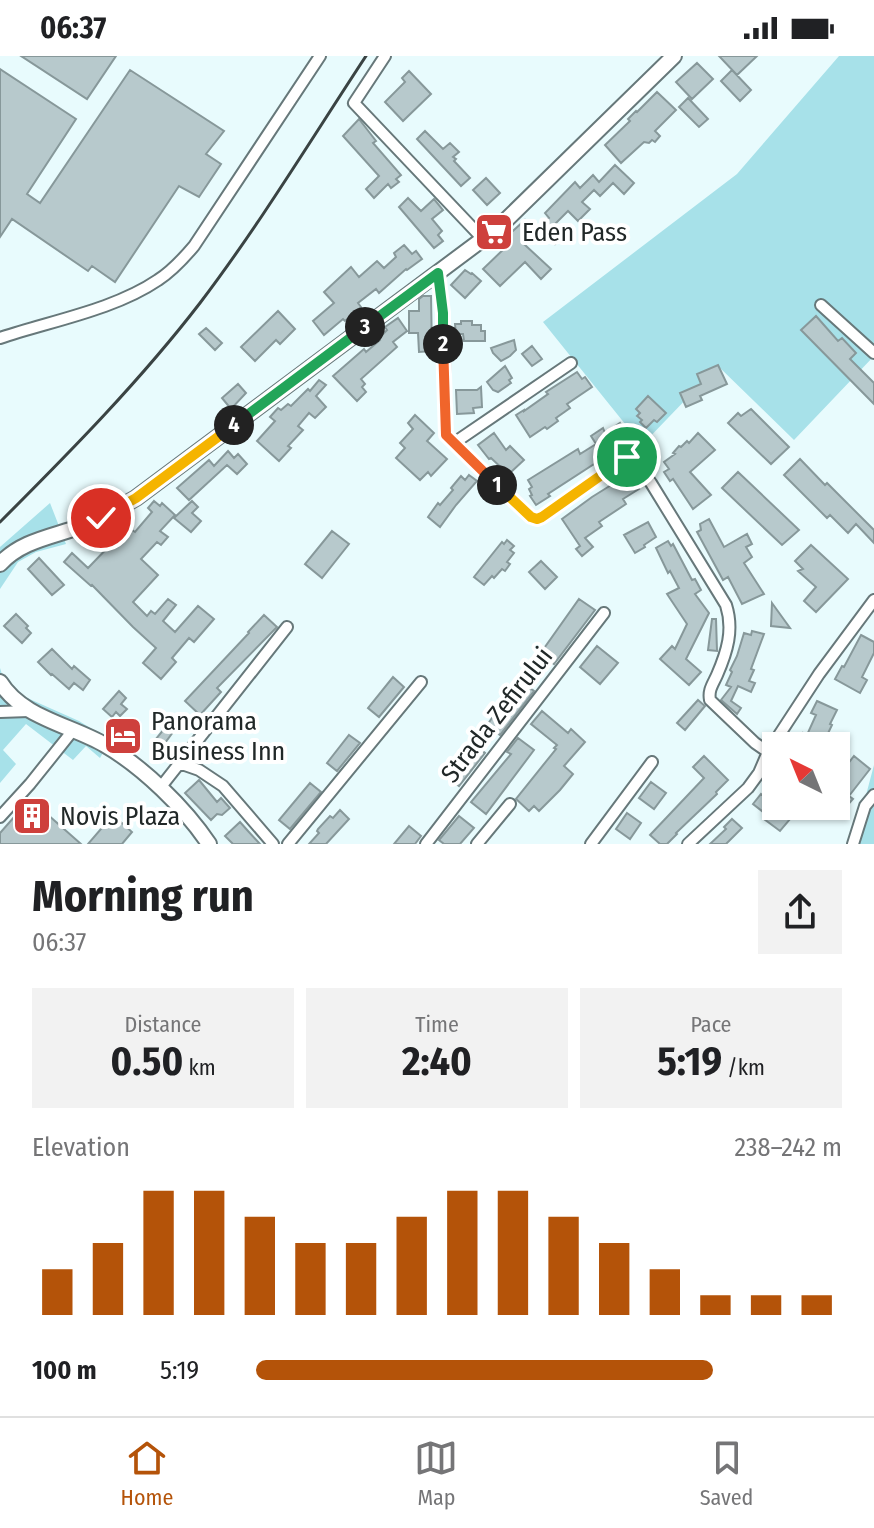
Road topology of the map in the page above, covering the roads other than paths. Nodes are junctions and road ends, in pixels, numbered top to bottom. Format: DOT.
graph roads {
  1 [pos="320,56"];
  2 [pos="385,56"];
  3 [pos="674,56"];
  4 [pos="484,240"];
  5 [pos="438,273"];
  6 [pos="821,305"];
  7 [pos="0,338"];
  8 [pos="874,353"];
  9 [pos="571,363"];
  10 [pos="454,443"];
  11 [pos="0,564"];
  12 [pos="874,600"];
  13 [pos="604,613"];
  14 [pos="287,627"];
  15 [pos="0,682"];
  16 [pos="421,682"];
  17 [pos="29,711"];
  18 [pos="0,712"];
  19 [pos="74,729"];
  20 [pos="781,732"];
  21 [pos="762,748"];
  22 [pos="652,762"];
  23 [pos="179,763"];
  24 [pos="762,766"];
  25 [pos="160,788"];
  26 [pos="874,795"];
  27 [pos="510,804"];
  28 [pos="0,817"];
  29 [pos="209,844"];
  30 [pos="273,844"];
  31 [pos="288,844"];
  32 [pos="426,844"];
  33 [pos="477,844"];
  34 [pos="591,844"];
  35 [pos="688,844"];
  36 [pos="853,844"];
  1 -- 7 [label="street"];
  2 -- 4 [label="street"];
  3 -- 4 [label="street"];
  4 -- 5 [label="street"];
  5 -- 10 [label="street"];
  5 -- 11 [label="street"];
  6 -- 8 [label="street"];
  9 -- 10 [label="street"];
  10 -- 21 [label="street"];
  12 -- 20 [label="street"];
  13 -- 32 [label="street, Strada Zefirului"];
  14 -- 23 [label="street"];
  15 -- 17 [label="street"];
  16 -- 31 [label="street"];
  17 -- 18 [label="street"];
  17 -- 19 [label="street"];
  19 -- 25 [label="street"];
  19 -- 28 [label="street"];
  22 -- 34 [label="street"];
  23 -- 25 [label="street"];
  23 -- 30 [label="street"];
  24 -- 35 [label="street"];
  25 -- 29 [label="street"];
  26 -- 36 [label="street"];
  27 -- 33 [label="street"];
}
